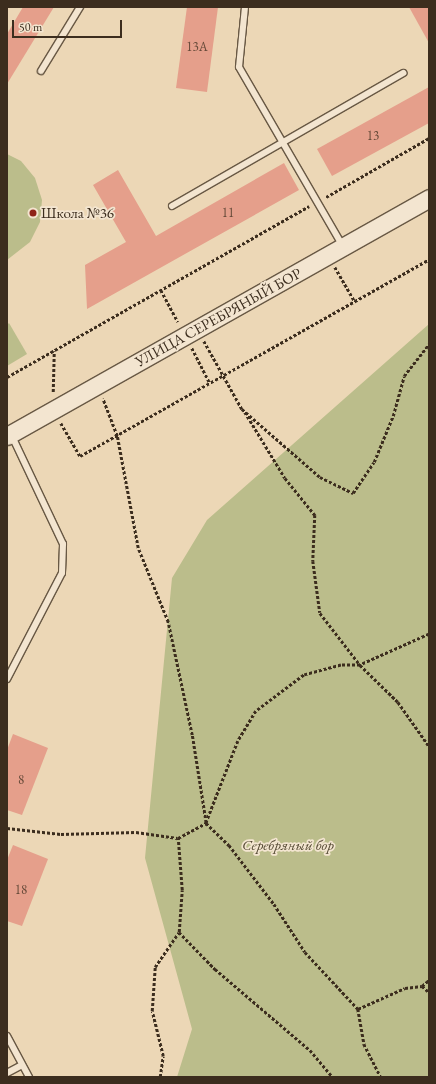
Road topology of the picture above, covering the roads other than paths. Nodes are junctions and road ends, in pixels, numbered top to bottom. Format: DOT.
graph roads {
  1 [pos="80,7"];
  2 [pos="245,7"];
  3 [pos="41,70"];
  4 [pos="403,72"];
  5 [pos="283,143"];
  6 [pos="429,198"];
  7 [pos="172,206"];
  8 [pos="343,246"];
  9 [pos="9,435"];
  10 [pos="7,679"];
  11 [pos="7,1036"];
  12 [pos="22,1065"];
  13 [pos="7,1073"];
  14 [pos="29,1077"];
  1 -- 3 [label="lane"];
  2 -- 5 [label="lane"];
  4 -- 5 [label="lane"];
  5 -- 7 [label="lane"];
  5 -- 8 [label="lane"];
  6 -- 8 [label="street, УЛИЦА СЕРЕБРЯНЫЙ БОР"];
  8 -- 9 [label="street, УЛИЦА СЕРЕБРЯНЫЙ БОР"];
  9 -- 10 [label="lane"];
  11 -- 12 [label="lane"];
  12 -- 13 [label="lane"];
  12 -- 14 [label="lane"];
}
